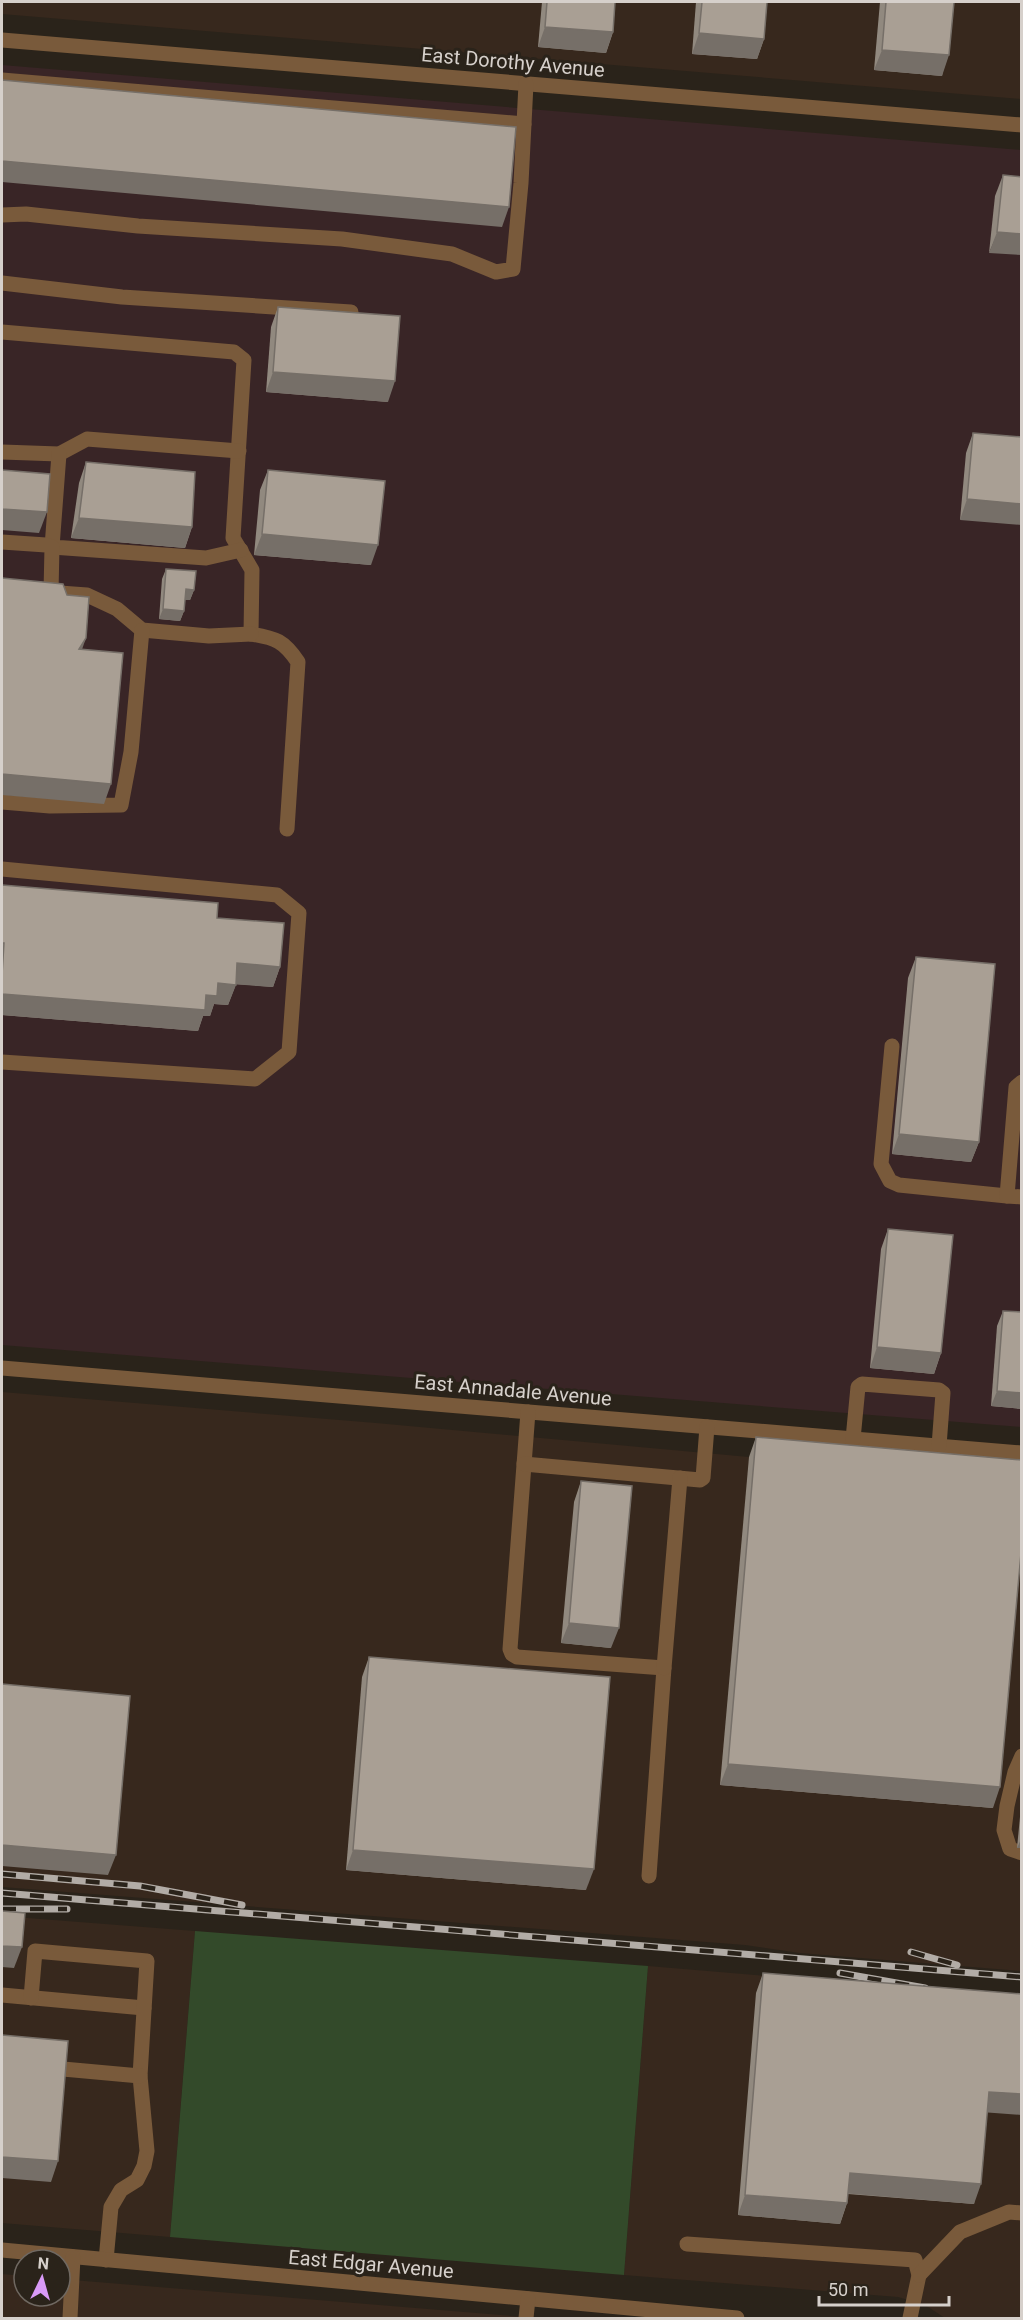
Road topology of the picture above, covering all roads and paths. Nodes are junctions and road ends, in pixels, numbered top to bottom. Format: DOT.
graph roads {
  1 [pos="2,40"];
  2 [pos="2,80"];
  3 [pos="526,84"];
  4 [pos="524,124"];
  5 [pos="1022,125"];
  6 [pos="2,215"];
  7 [pos="2,283"];
  8 [pos="351,312"];
  9 [pos="2,332"];
  10 [pos="238,451"];
  11 [pos="2,452"];
  12 [pos="59,454"];
  13 [pos="2,542"];
  14 [pos="52,548"];
  15 [pos="241,550"];
  16 [pos="31,591"];
  17 [pos="51,592"];
  18 [pos="142,630"];
  19 [pos="251,634"];
  20 [pos="2,802"];
  21 [pos="287,829"];
  22 [pos="2,869"];
  23 [pos="892,1046"];
  24 [pos="2,1062"];
  25 [pos="1022,1082"];
  26 [pos="1014,1196"];
  27 [pos="2,1368"];
  28 [pos="528,1412"];
  29 [pos="707,1427"];
  30 [pos="853,1439"];
  31 [pos="939,1446"];
  32 [pos="1022,1453"];
  33 [pos="524,1464"];
  34 [pos="680,1478"];
  35 [pos="664,1668"];
  36 [pos="1022,1756"];
  37 [pos="1022,1853"];
  38 [pos="649,1876"];
  39 [pos="2,1995"];
  40 [pos="31,1998"];
  41 [pos="144,2008"];
  42 [pos="63,2069"];
  43 [pos="140,2076"];
  44 [pos="1022,2213"];
  45 [pos="687,2244"];
  46 [pos="2,2250"];
  47 [pos="73,2257"];
  48 [pos="106,2260"];
  49 [pos="919,2275"];
  50 [pos="528,2299"];
  51 [pos="625,2313"];
  52 [pos="70,2319"];
  53 [pos="526,2319"];
  54 [pos="737,2319"];
  55 [pos="910,2319"];
  1 -- 3 [label="street, East Dorothy Avenue"];
  2 -- 4 [label="street"];
  3 -- 4 [label="street"];
  3 -- 5 [label="street, East Dorothy Avenue"];
  4 -- 6 [label="street"];
  7 -- 8 [label="street"];
  9 -- 10 [label="street"];
  10 -- 12 [label="street"];
  10 -- 15 [label="street"];
  11 -- 12 [label="street"];
  12 -- 14 [label="street"];
  13 -- 14 [label="street"];
  14 -- 15 [label="street"];
  14 -- 17 [label="street"];
  15 -- 19 [label="street"];
  16 -- 17 [label="street"];
  17 -- 18 [label="street"];
  18 -- 19 [label="street"];
  18 -- 20 [label="street"];
  19 -- 21 [label="street"];
  22 -- 24 [label="street"];
  23 -- 26 [label="street"];
  25 -- 26 [label="street"];
  27 -- 28 [label="street, East Annadale Avenue"];
  28 -- 29 [label="street, East Annadale Avenue"];
  28 -- 33 [label="street"];
  29 -- 30 [label="street, East Annadale Avenue"];
  29 -- 34 [label="street"];
  30 -- 31 [label="street, East Annadale Avenue"];
  30 -- 31 [label="street"];
  31 -- 32 [label="street, East Annadale Avenue"];
  33 -- 34 [label="street"];
  33 -- 35 [label="street"];
  34 -- 35 [label="street"];
  35 -- 38 [label="street"];
  36 -- 37 [label="street"];
  39 -- 40 [label="street"];
  40 -- 41 [label="street"];
  40 -- 41 [label="street"];
  41 -- 43 [label="street"];
  42 -- 43 [label="street"];
  43 -- 48 [label="street"];
  44 -- 49 [label="street"];
  45 -- 49 [label="street"];
  46 -- 47 [label="street, East Edgar Avenue"];
  47 -- 48 [label="street, East Edgar Avenue"];
  47 -- 52 [label="street"];
  48 -- 50 [label="street, East Edgar Avenue"];
  49 -- 55 [label="street"];
  50 -- 51 [label="street, East Edgar Avenue"];
  50 -- 53 [label="street"];
  51 -- 54 [label="street, East Edgar Avenue"];
}
